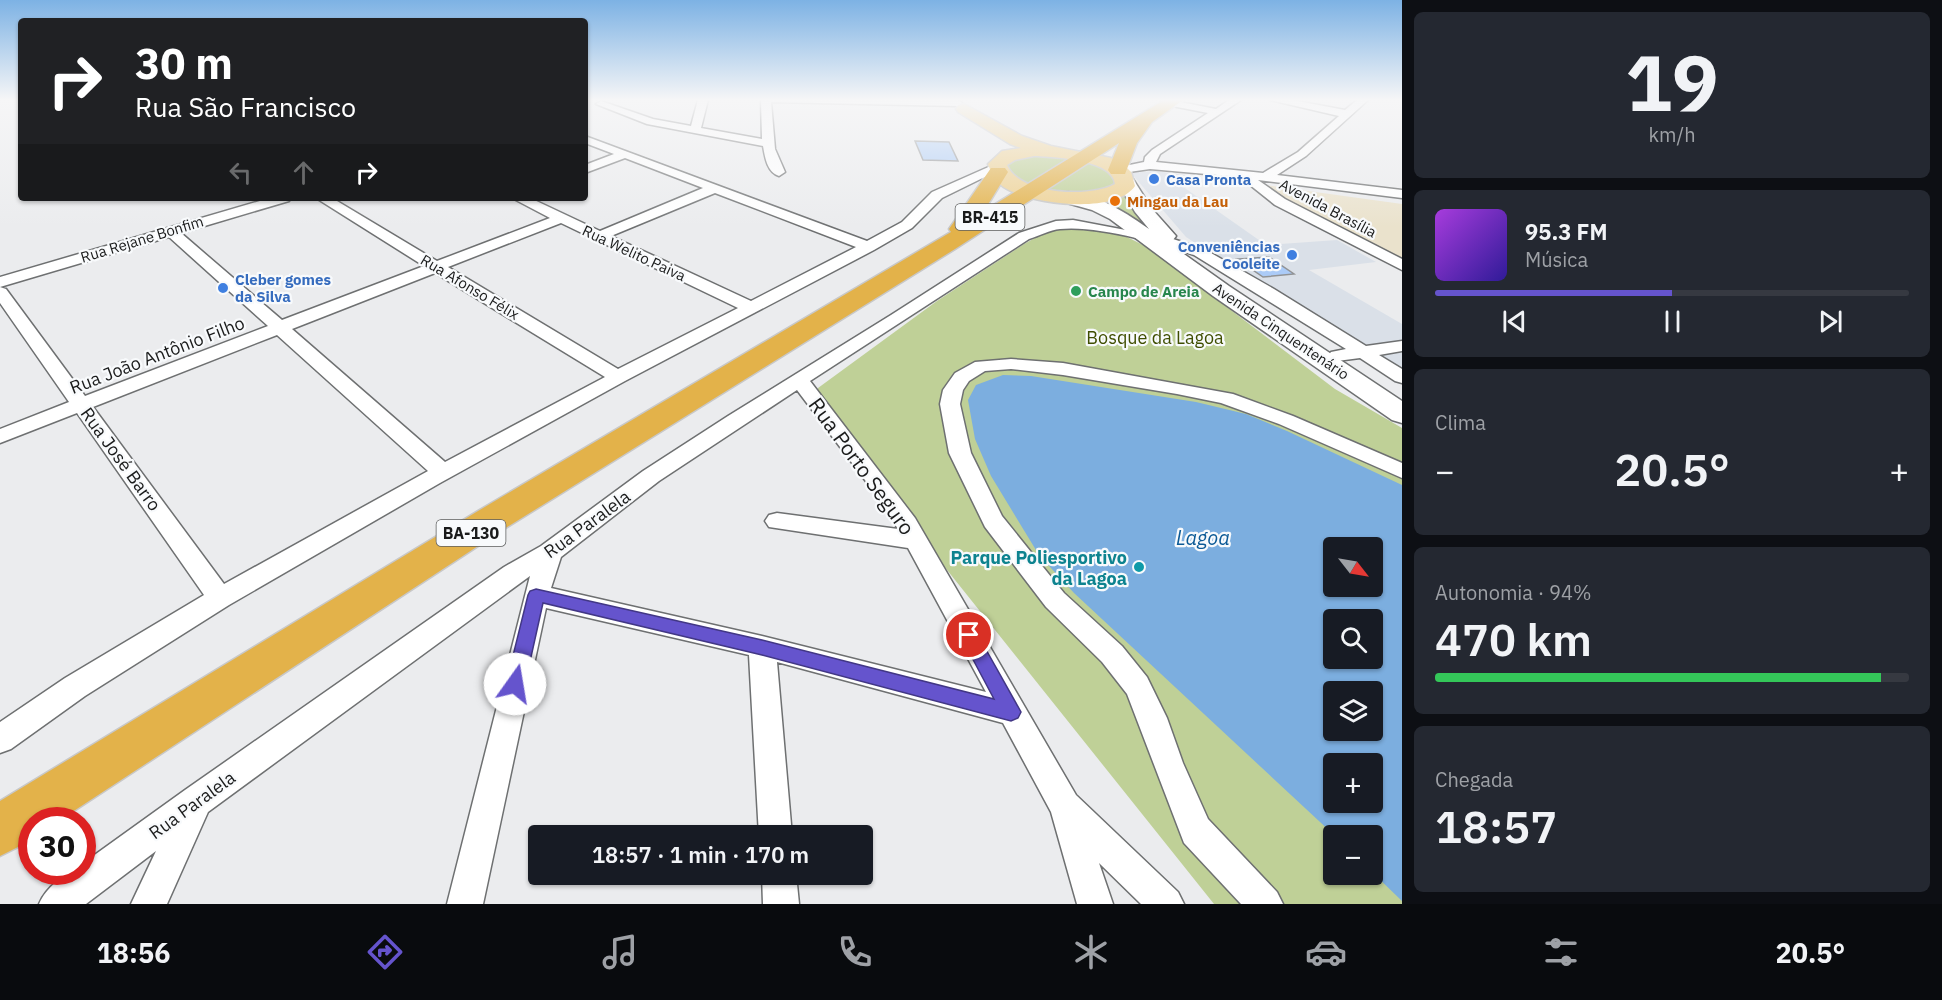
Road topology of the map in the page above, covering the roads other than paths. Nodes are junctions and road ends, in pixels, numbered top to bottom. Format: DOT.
graph roads {
  1 [pos="594,142"];
  2 [pos="759,142"];
  3 [pos="988,142"];
  4 [pos="1024,142"];
  5 [pos="1099,142"];
  6 [pos="1108,142"];
  7 [pos="1128,142"];
  8 [pos="1171,142"];
  9 [pos="1315,142"];
  10 [pos="769,144"];
  11 [pos="1060,152"];
  12 [pos="626,154"];
  13 [pos="1085,156"];
  14 [pos="588,167"];
  15 [pos="998,167"];
  16 [pos="1151,167"];
  17 [pos="779,172"];
  18 [pos="1122,175"];
  19 [pos="1245,177"];
  20 [pos="1265,177"];
  21 [pos="715,188"];
  22 [pos="1033,191"];
  23 [pos="1402,194"];
  24 [pos="1061,197"];
  25 [pos="1402,200"];
  26 [pos="274,201"];
  27 [pos="328,201"];
  28 [pos="525,201"];
  29 [pos="562,219"];
  30 [pos="171,231"];
  31 [pos="599,236"];
  32 [pos="1150,238"];
  33 [pos="1173,243"];
  34 [pos="947,244"];
  35 [pos="869,247"];
  36 [pos="1402,265"];
  37 [pos="437,267"];
  38 [pos="0,282"];
  39 [pos="0,292"];
  40 [pos="750,307"];
  41 [pos="280,328"];
  42 [pos="1402,346"];
  43 [pos="1364,352"];
  44 [pos="1336,356"];
  45 [pos="618,377"];
  46 [pos="1402,377"];
  47 [pos="800,381"];
  48 [pos="1402,401"];
  49 [pos="81,405"];
  50 [pos="1402,414"];
  51 [pos="0,436"];
  52 [pos="1402,471"];
  53 [pos="443,472"];
  54 [pos="777,521"];
  55 [pos="916,540"];
  56 [pos="550,552"];
  57 [pos="536,595"];
  58 [pos="220,598"];
  59 [pos="762,647"];
  60 [pos="1011,712"];
  61 [pos="0,739"];
  62 [pos="196,801"];
  63 [pos="1065,806"];
  64 [pos="775,825"];
  65 [pos="0,830"];
  66 [pos="780,885"];
  67 [pos="57,904"];
  68 [pos="149,904"];
  69 [pos="465,904"];
  70 [pos="781,904"];
  71 [pos="1095,904"];
  72 [pos="1166,904"];
  73 [pos="1265,904"];
  1 -- 12 [label="street"];
  2 -- 10 [label="street"];
  3 -- 15 [label="main road"];
  4 -- 11 [label="main road"];
  5 -- 11 [label="highway"];
  6 -- 13 [label="highway, BR-415"];
  7 -- 18 [label="highway"];
  8 -- 16 [label="street"];
  9 -- 20 [label="street"];
  10 -- 17 [label="street"];
  11 -- 13 [label="main road"];
  11 -- 15 [label="main road"];
  12 -- 14 [label="street"];
  12 -- 21 [label="street"];
  13 -- 18 [label="main road"];
  13 -- 22 [label="highway, BR-415"];
  15 -- 22 [label="main road"];
  15 -- 34 [label="highway"];
  15 -- 35 [label="street"];
  16 -- 18 [label="street"];
  16 -- 19 [label="street"];
  18 -- 24 [label="main road"];
  18 -- 33 [label="main road, Avenida Cinquentenário"];
  19 -- 20 [label="street"];
  19 -- 25 [label="street"];
  19 -- 36 [label="street, Avenida Brasília"];
  20 -- 23 [label="street"];
  21 -- 31 [label="street"];
  21 -- 35 [label="street"];
  22 -- 24 [label="main road"];
  22 -- 34 [label="highway, BR-415"];
  24 -- 32 [label="main road, Avenida Cinquentenário"];
  24 -- 34 [label="highway"];
  26 -- 30 [label="street, Rua Rejane Bonfim"];
  27 -- 37 [label="street, Rua Afonso Félix"];
  28 -- 29 [label="street, Rua Welito Paiva"];
  29 -- 31 [label="street, Rua Welito Paiva"];
  29 -- 37 [label="street, Rua João Antônio Filho"];
  30 -- 38 [label="street, Rua Rejane Bonfim"];
  30 -- 41 [label="street"];
  31 -- 40 [label="street, Rua Welito Paiva"];
  32 -- 33 [label="street, Rua Paralela"];
  32 -- 47 [label="street, Rua Paralela"];
  32 -- 50 [label="main road, Avenida Cinquentenário"];
  33 -- 43 [label="street, Rua Paralela"];
  33 -- 44 [label="main road, Avenida Cinquentenário"];
  34 -- 65 [label="highway, BA-130"];
  35 -- 40 [label="street"];
  37 -- 41 [label="street, Rua João Antônio Filho"];
  37 -- 45 [label="street, Rua Afonso Félix"];
  39 -- 49 [label="street, Rua José Barro"];
  40 -- 45 [label="street"];
  41 -- 49 [label="street, Rua João Antônio Filho"];
  41 -- 53 [label="street"];
  42 -- 43 [label="street"];
  43 -- 44 [label="street"];
  43 -- 46 [label="street, Rua Paralela"];
  44 -- 48 [label="main road, Avenida Cinquentenário"];
  45 -- 53 [label="street"];
  47 -- 55 [label="street, Rua Porto Seguro"];
  47 -- 56 [label="street, Rua Paralela"];
  49 -- 51 [label="street, Rua João Antônio Filho"];
  49 -- 58 [label="street, Rua José Barro"];
  52 -- 73 [label="street"];
  53 -- 58 [label="street"];
  54 -- 55 [label="street"];
  55 -- 60 [label="street, Rua Porto Seguro"];
  56 -- 57 [label="street"];
  56 -- 62 [label="street, Rua Paralela"];
  57 -- 59 [label="street"];
  57 -- 69 [label="street"];
  58 -- 61 [label="street"];
  59 -- 60 [label="street"];
  59 -- 64 [label="street"];
  60 -- 63 [label="street, Rua Porto Seguro"];
  62 -- 67 [label="street, Rua Paralela"];
  62 -- 68 [label="street"];
  63 -- 71 [label="street"];
  63 -- 72 [label="street, Rua Porto Seguro"];
  66 -- 70 [label="street"];
}
